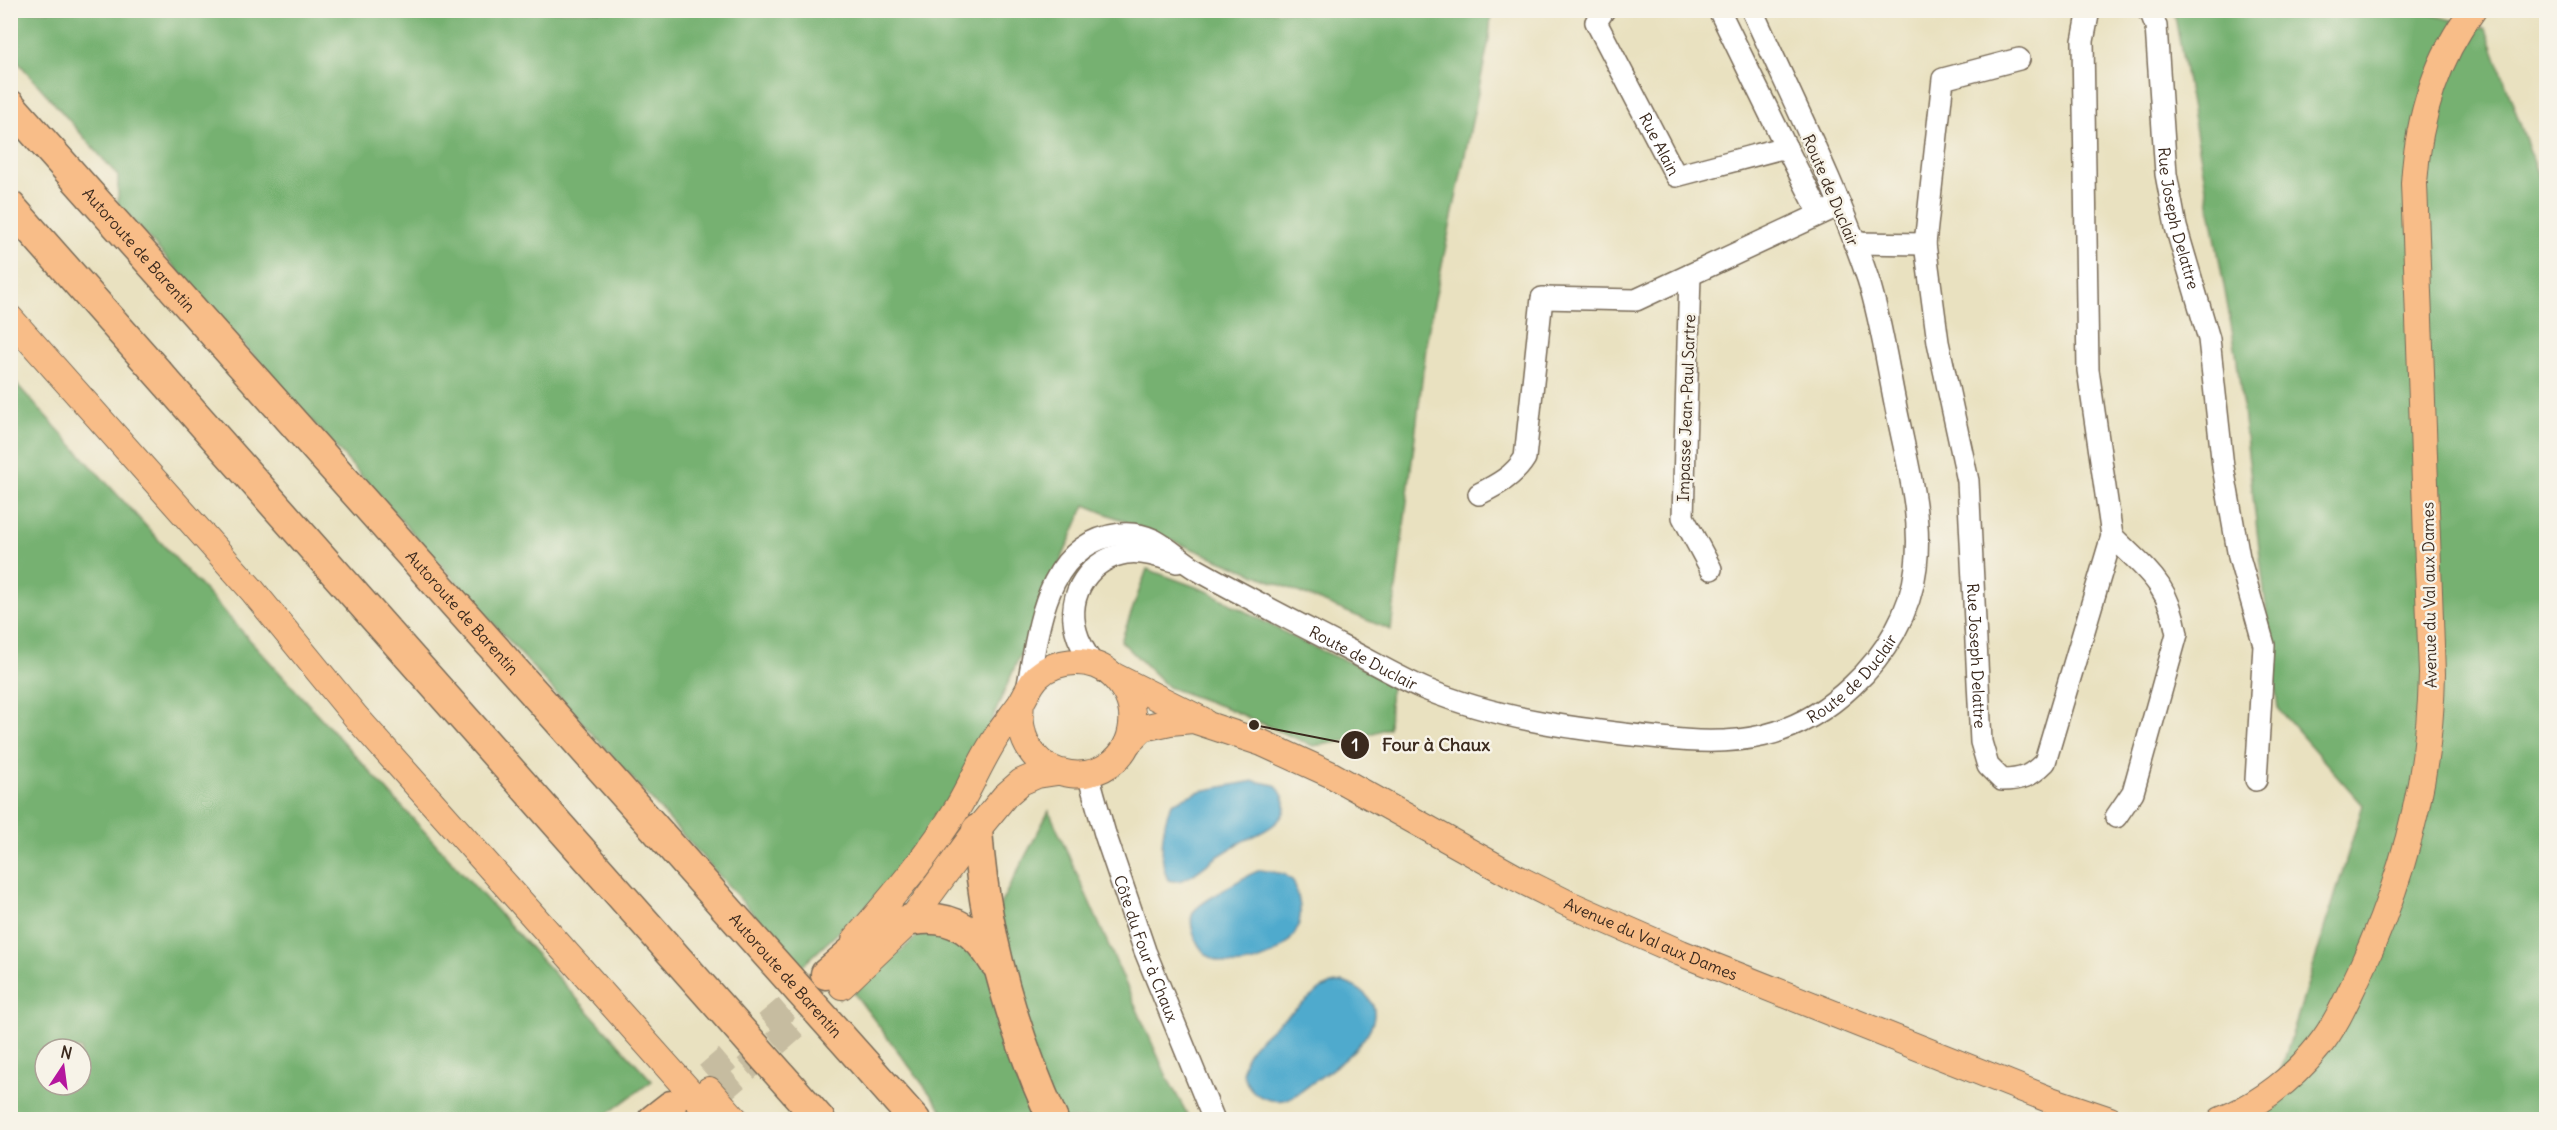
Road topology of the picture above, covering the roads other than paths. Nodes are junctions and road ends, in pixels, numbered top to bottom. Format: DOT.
graph roads {
  1 [pos="1604,10"];
  2 [pos="1719,10"];
  3 [pos="1752,10"];
  4 [pos="2089,10"];
  5 [pos="2147,10"];
  6 [pos="2473,10"];
  7 [pos="2019,59"];
  8 [pos="10,105"];
  9 [pos="1786,147"];
  10 [pos="1840,205"];
  11 [pos="10,206"];
  12 [pos="1820,214"];
  13 [pos="1854,243"];
  14 [pos="1925,244"];
  15 [pos="1690,275"];
  16 [pos="10,318"];
  17 [pos="1479,494"];
  18 [pos="2112,536"];
  19 [pos="1191,566"];
  20 [pos="1712,569"];
  21 [pos="252,590"];
  22 [pos="1102,669"];
  23 [pos="1024,696"];
  24 [pos="1207,724"];
  25 [pos="1127,744"];
  26 [pos="1057,772"];
  27 [pos="1088,774"];
  28 [pos="2256,780"];
  29 [pos="2116,817"];
  30 [pos="977,830"];
  31 [pos="911,920"];
  32 [pos="1000,970"];
  33 [pos="834,980"];
  34 [pos="715,1119"];
  35 [pos="736,1119"];
  36 [pos="820,1119"];
  37 [pos="915,1119"];
  38 [pos="1053,1119"];
  39 [pos="1214,1119"];
  40 [pos="2110,1119"];
  41 [pos="2222,1119"];
  1 -- 9 [label="street, Rue Alain"];
  2 -- 9 [label="street"];
  3 -- 10 [label="street, Route de Duclair"];
  4 -- 18 [label="street, Rue Joseph Delattre"];
  5 -- 28 [label="street, Rue Joseph Delattre"];
  6 -- 41 [label="main road, Avenue du Val aux Dames"];
  7 -- 14 [label="street, Rue Joseph Delattre"];
  8 -- 37 [label="highway, Autoroute de Barentin"];
  9 -- 12 [label="street"];
  10 -- 12 [label="street"];
  10 -- 13 [label="street, Route de Duclair"];
  11 -- 36 [label="highway"];
  12 -- 15 [label="street"];
  13 -- 14 [label="street"];
  13 -- 19 [label="street, Route de Duclair"];
  14 -- 18 [label="street, Rue Joseph Delattre"];
  15 -- 17 [label="street"];
  15 -- 20 [label="street, Impasse Jean-Paul Sartre"];
  16 -- 21 [label="main road"];
  18 -- 29 [label="street"];
  19 -- 22 [label="street, Route de Duclair"];
  19 -- 23 [label="street, Route de Duclair"];
  21 -- 34 [label="main road"];
  21 -- 35 [label="main road"];
  22 -- 23 [label="main road"];
  22 -- 24 [label="main road, Avenue du Val aux Dames"];
  22 -- 25 [label="main road"];
  23 -- 26 [label="main road"];
  23 -- 33 [label="main road"];
  24 -- 25 [label="main road, Avenue du Val aux Dames"];
  24 -- 40 [label="main road, Avenue du Val aux Dames"];
  25 -- 27 [label="main road"];
  26 -- 27 [label="main road"];
  26 -- 30 [label="main road"];
  27 -- 39 [label="street, Côte du Four à Chaux"];
  30 -- 31 [label="main road"];
  30 -- 32 [label="highway"];
  31 -- 32 [label="highway"];
  31 -- 33 [label="highway"];
  32 -- 38 [label="highway"];
}
